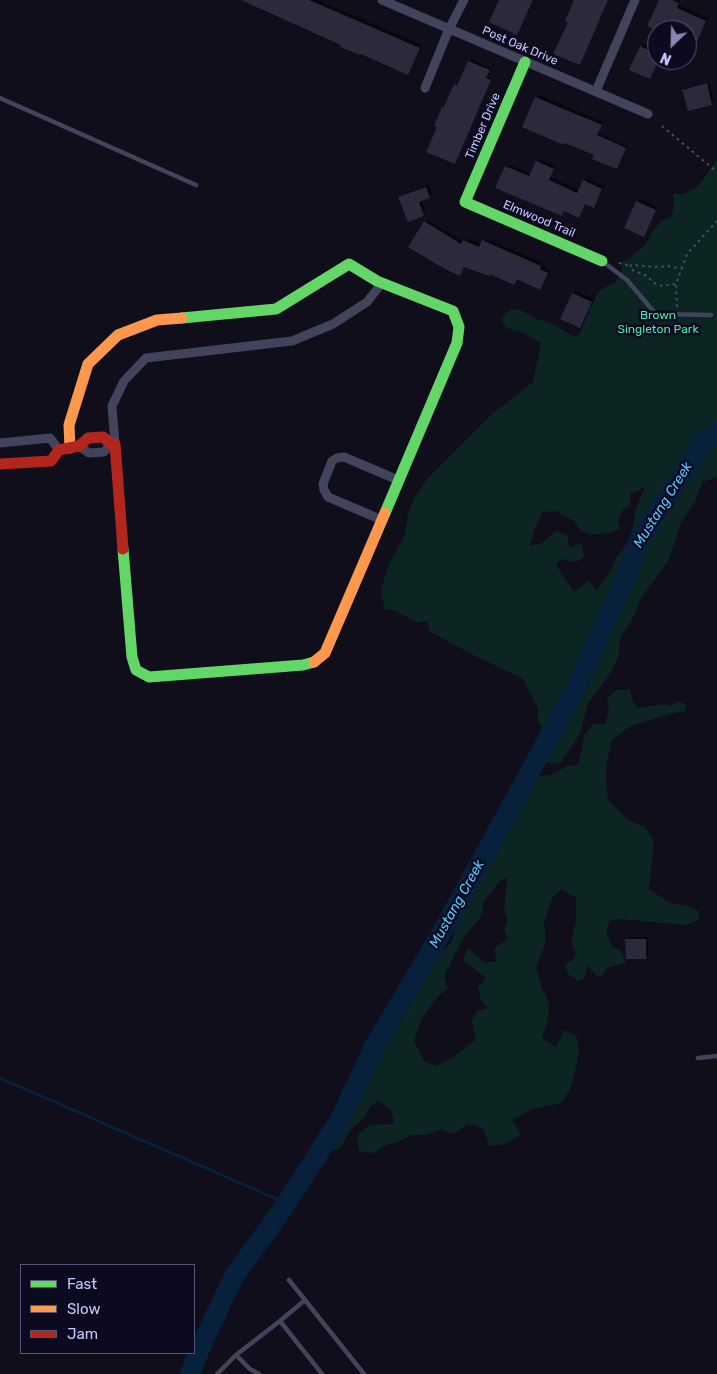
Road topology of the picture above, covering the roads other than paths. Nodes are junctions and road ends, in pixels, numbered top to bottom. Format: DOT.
graph roads {
  1 [pos="382,0"];
  2 [pos="464,0"];
  3 [pos="635,0"];
  4 [pos="449,29"];
  5 [pos="525,62"];
  6 [pos="425,88"];
  7 [pos="596,91"];
  8 [pos="0,98"];
  9 [pos="648,114"];
  10 [pos="196,185"];
  11 [pos="465,202"];
  12 [pos="602,261"];
  13 [pos="382,283"];
  14 [pos="711,315"];
  15 [pos="0,443"];
  16 [pos="113,444"];
  17 [pos="69,448"];
  18 [pos="0,464"];
  19 [pos="398,480"];
  20 [pos="382,520"];
  21 [pos="717,1056"];
  22 [pos="698,1058"];
  23 [pos="289,1280"];
  24 [pos="304,1300"];
  25 [pos="280,1321"];
  26 [pos="236,1355"];
  27 [pos="217,1374"];
  28 [pos="259,1374"];
  29 [pos="322,1374"];
  30 [pos="364,1374"];
  1 -- 4 [label="street, Post Oak Drive"];
  2 -- 4 [label="street"];
  3 -- 7 [label="street"];
  4 -- 5 [label="street, Post Oak Drive"];
  4 -- 6 [label="street"];
  5 -- 7 [label="street, Post Oak Drive"];
  5 -- 11 [label="street, Timber Drive"];
  7 -- 9 [label="street, Post Oak Drive"];
  8 -- 10 [label="lane"];
  11 -- 12 [label="street, Elmwood Trail"];
  12 -- 14 [label="lane"];
  13 -- 16 [label="street"];
  13 -- 17 [label="street"];
  13 -- 19 [label="street"];
  15 -- 17 [label="street"];
  16 -- 17 [label="street"];
  16 -- 20 [label="street"];
  17 -- 18 [label="street"];
  19 -- 20 [label="street"];
  19 -- 20 [label="street"];
  21 -- 22 [label="lane"];
  23 -- 24 [label="lane"];
  24 -- 25 [label="lane"];
  24 -- 30 [label="lane"];
  25 -- 26 [label="lane"];
  25 -- 29 [label="lane"];
  26 -- 27 [label="lane"];
  26 -- 28 [label="lane"];
}
